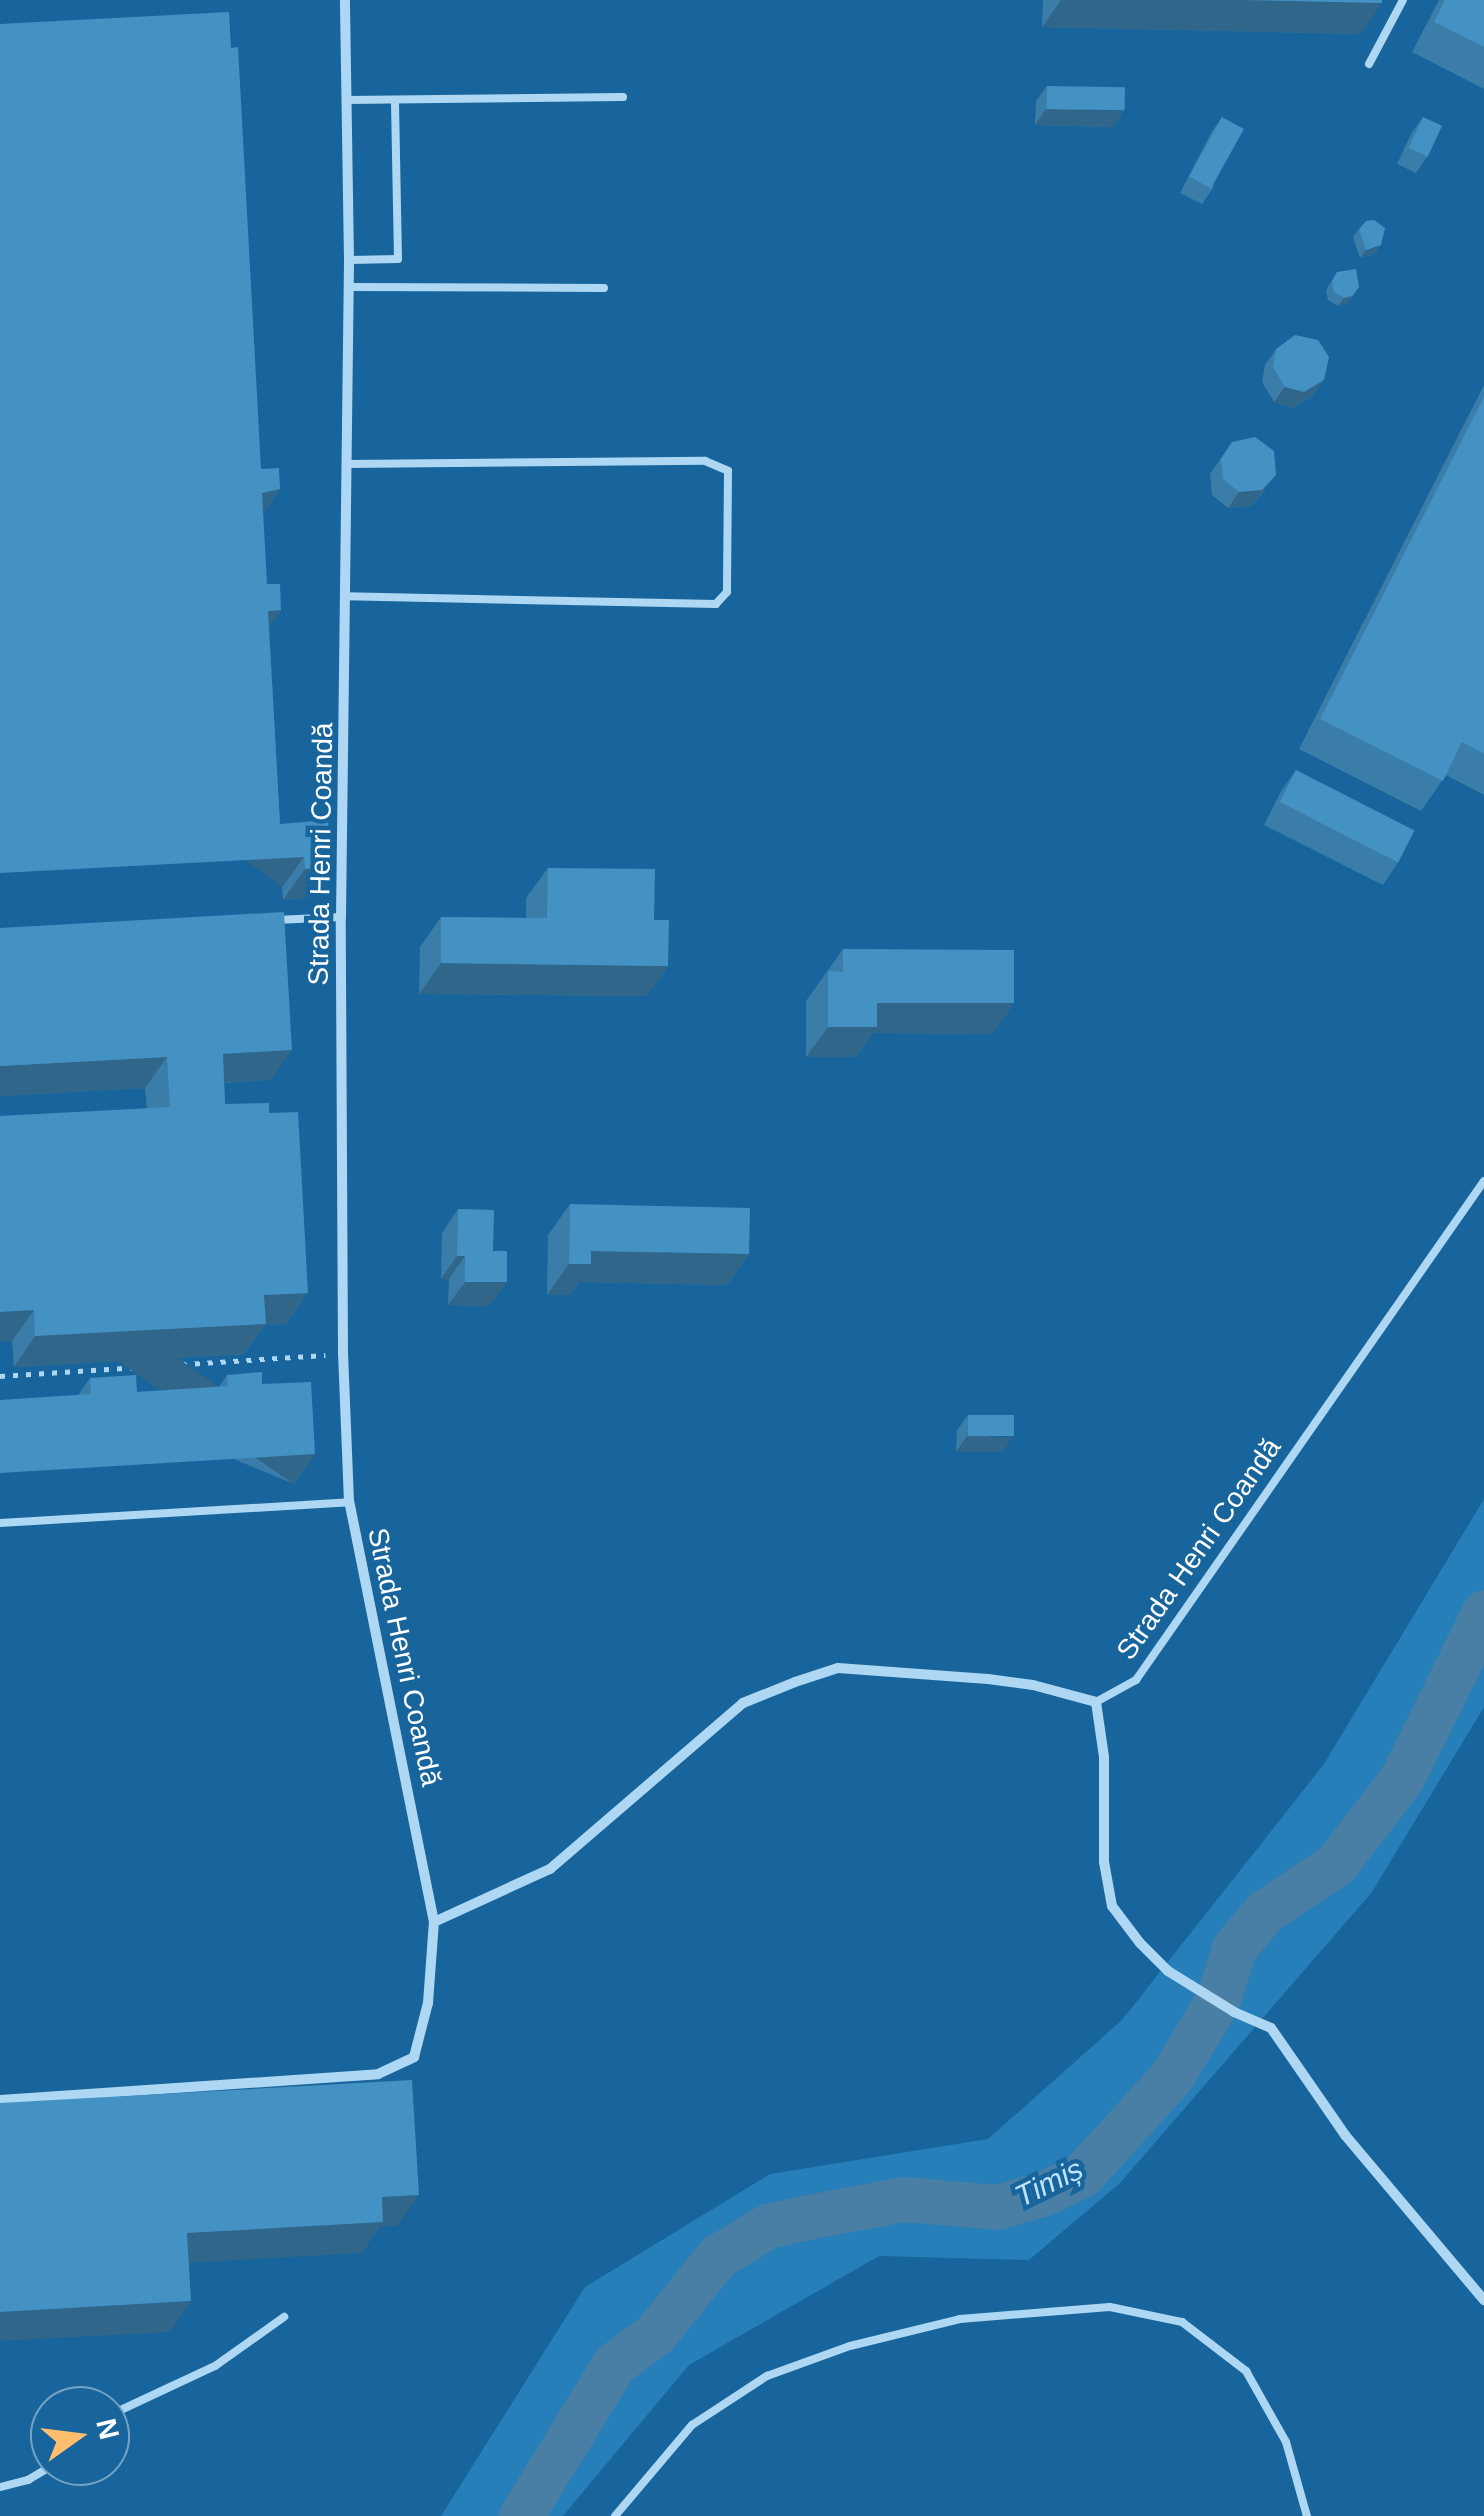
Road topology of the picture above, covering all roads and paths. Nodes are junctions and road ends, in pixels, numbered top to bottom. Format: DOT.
graph roads {
  1 [pos="345,0"];
  2 [pos="1403,0"];
  3 [pos="1370,64"];
  4 [pos="623,97"];
  5 [pos="346,100"];
  6 [pos="395,101"];
  7 [pos="348,260"];
  8 [pos="348,287"];
  9 [pos="604,288"];
  10 [pos="346,464"];
  11 [pos="347,596"];
  12 [pos="341,917"];
  13 [pos="257,921"];
  14 [pos="1484,1181"];
  15 [pos="343,1354"];
  16 [pos="0,1376"];
  17 [pos="349,1502"];
  18 [pos="0,1523"];
  19 [pos="1096,1702"];
  20 [pos="434,1922"];
  21 [pos="0,2100"];
  22 [pos="1484,2300"];
  23 [pos="284,2317"];
  24 [pos="130,2406"];
  25 [pos="30,2479"];
  26 [pos="0,2487"];
  27 [pos="615,2516"];
  28 [pos="1308,2516"];
  1 -- 5 [label="street, Strada Henri Coandă"];
  2 -- 3 [label="lane"];
  4 -- 6 [label="lane"];
  5 -- 6 [label="lane"];
  5 -- 7 [label="street, Strada Henri Coandă"];
  6 -- 7 [label="lane"];
  7 -- 8 [label="street, Strada Henri Coandă"];
  8 -- 9 [label="lane"];
  8 -- 10 [label="street, Strada Henri Coandă"];
  10 -- 11 [label="street, Strada Henri Coandă"];
  10 -- 11 [label="lane"];
  11 -- 12 [label="street, Strada Henri Coandă"];
  12 -- 13 [label="lane"];
  12 -- 15 [label="street, Strada Henri Coandă"];
  14 -- 19 [label="lane, Strada Henri Coandă"];
  15 -- 16 [label="path"];
  15 -- 17 [label="street, Strada Henri Coandă"];
  17 -- 18 [label="lane"];
  17 -- 20 [label="street, Strada Henri Coandă"];
  19 -- 20 [label="street"];
  19 -- 22 [label="street"];
  20 -- 21 [label="street, Strada Henri Coandă"];
  23 -- 24 [label="lane"];
  25 -- 26 [label="lane"];
  27 -- 28 [label="lane"];
}
